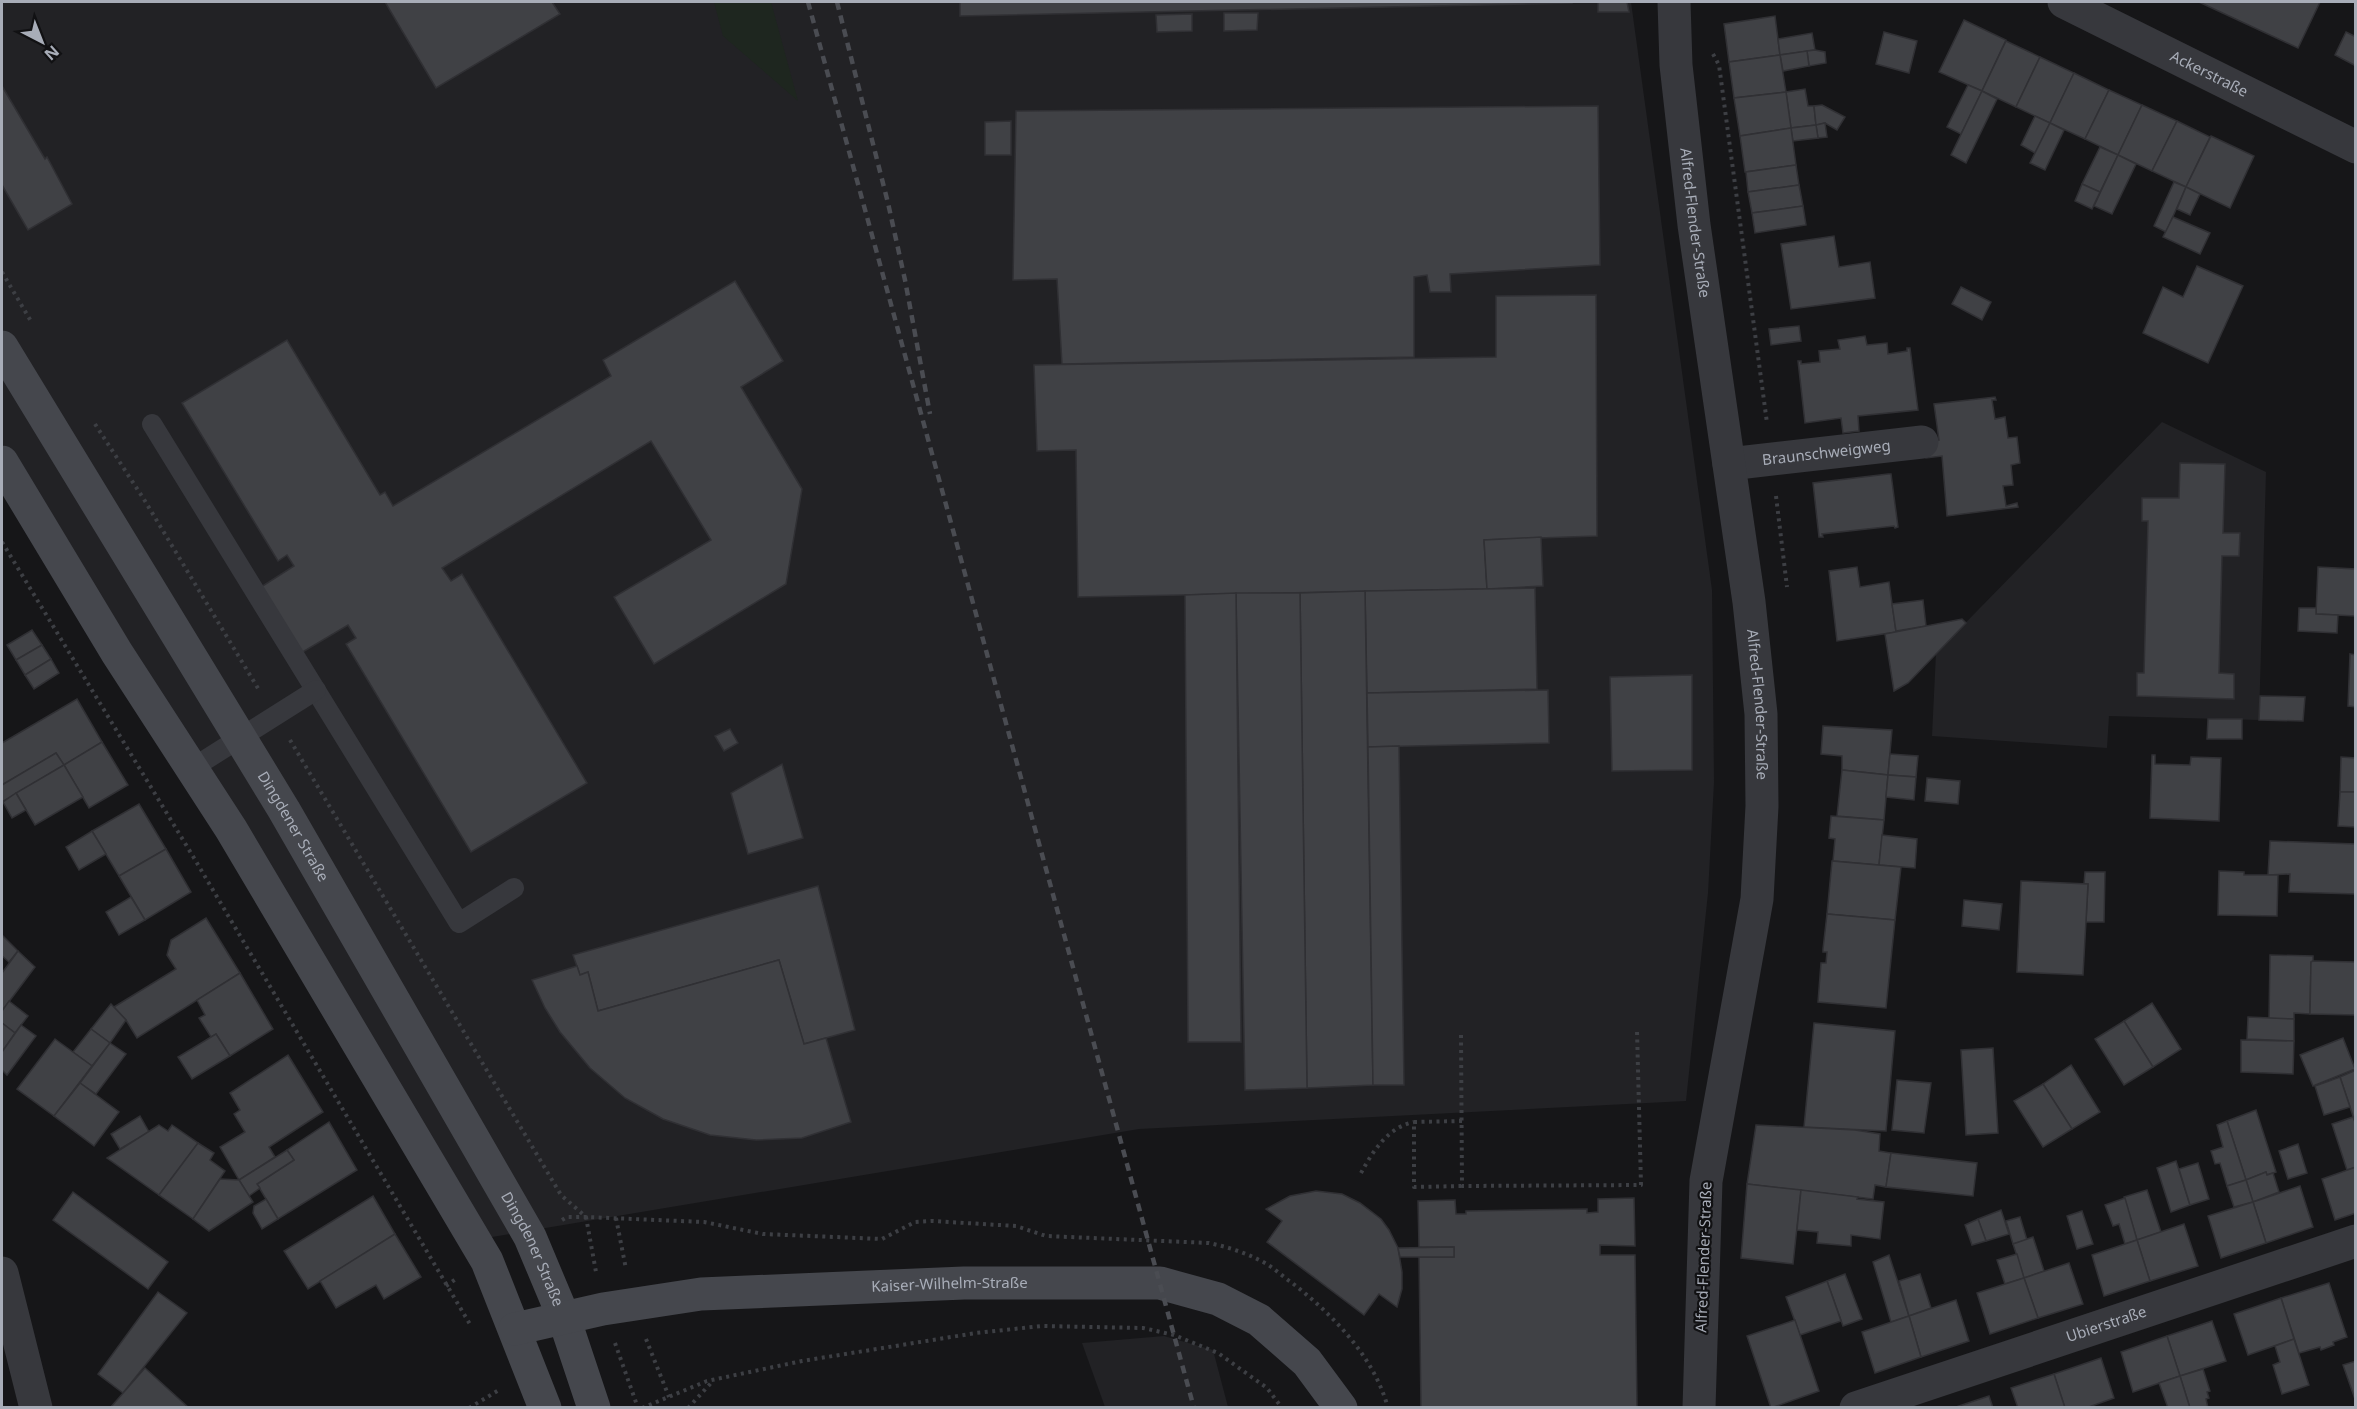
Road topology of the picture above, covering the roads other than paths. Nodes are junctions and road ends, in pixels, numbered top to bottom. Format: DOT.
graph roads {
  1 [pos="1674,2"];
  2 [pos="2064,2"];
  3 [pos="2355,147"];
  4 [pos="2,347"];
  5 [pos="152,424"];
  6 [pos="1922,442"];
  7 [pos="2,462"];
  8 [pos="1729,464"];
  9 [pos="316,690"];
  10 [pos="240,738"];
  11 [pos="191,768"];
  12 [pos="514,888"];
  13 [pos="2355,1241"];
  14 [pos="2,1273"];
  15 [pos="564,1318"];
  16 [pos="515,1329"];
  17 [pos="36,1407"];
  18 [pos="545,1407"];
  19 [pos="594,1407"];
  20 [pos="1341,1407"];
  21 [pos="1699,1407"];
  22 [pos="1856,1407"];
  1 -- 8 [label="street, Alfred-Flender-Straße"];
  2 -- 3 [label="street, Ackerstraße"];
  4 -- 10 [label="main road, Dingdener Straße"];
  5 -- 9 [label="lane"];
  6 -- 8 [label="street, Braunschweigweg"];
  7 -- 11 [label="main road"];
  8 -- 21 [label="street, Alfred-Flender-Straße"];
  9 -- 10 [label="lane"];
  9 -- 12 [label="lane"];
  10 -- 11 [label="lane"];
  10 -- 15 [label="main road, Dingdener Straße"];
  11 -- 16 [label="main road"];
  13 -- 22 [label="street, Ubierstraße"];
  14 -- 17 [label="street"];
  15 -- 16 [label="main road, Kaiser-Wilhelm-Straße"];
  15 -- 19 [label="main road, Dingdener Straße"];
  15 -- 20 [label="main road, Kaiser-Wilhelm-Straße"];
  16 -- 18 [label="main road"];
}
